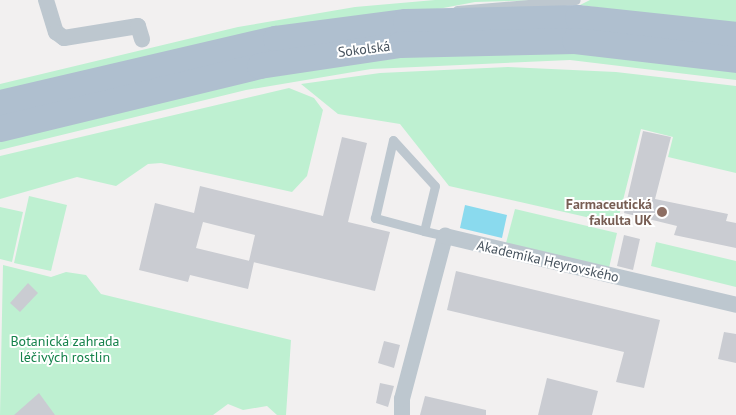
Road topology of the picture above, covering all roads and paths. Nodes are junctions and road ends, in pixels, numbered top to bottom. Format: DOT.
graph roads {
  1 [pos="46,0"];
  2 [pos="576,0"];
  3 [pos="431,20"];
  4 [pos="736,35"];
  5 [pos="142,39"];
  6 [pos="736,60"];
  7 [pos="0,103"];
  8 [pos="0,129"];
  9 [pos="424,231"];
  10 [pos="445,236"];
  11 [pos="736,306"];
  12 [pos="402,415"];
  1 -- 5 [label="street"];
  2 -- 3 [label="lane"];
  3 -- 4 [label="main road, Sokolská"];
  3 -- 7 [label="main road, Sokolská"];
  6 -- 8 [label="main road, Sokolská"];
  9 -- 9 [label="lane"];
  9 -- 10 [label="lane"];
  10 -- 11 [label="street, Akademika Heyrovského"];
  10 -- 12 [label="street"];
}
